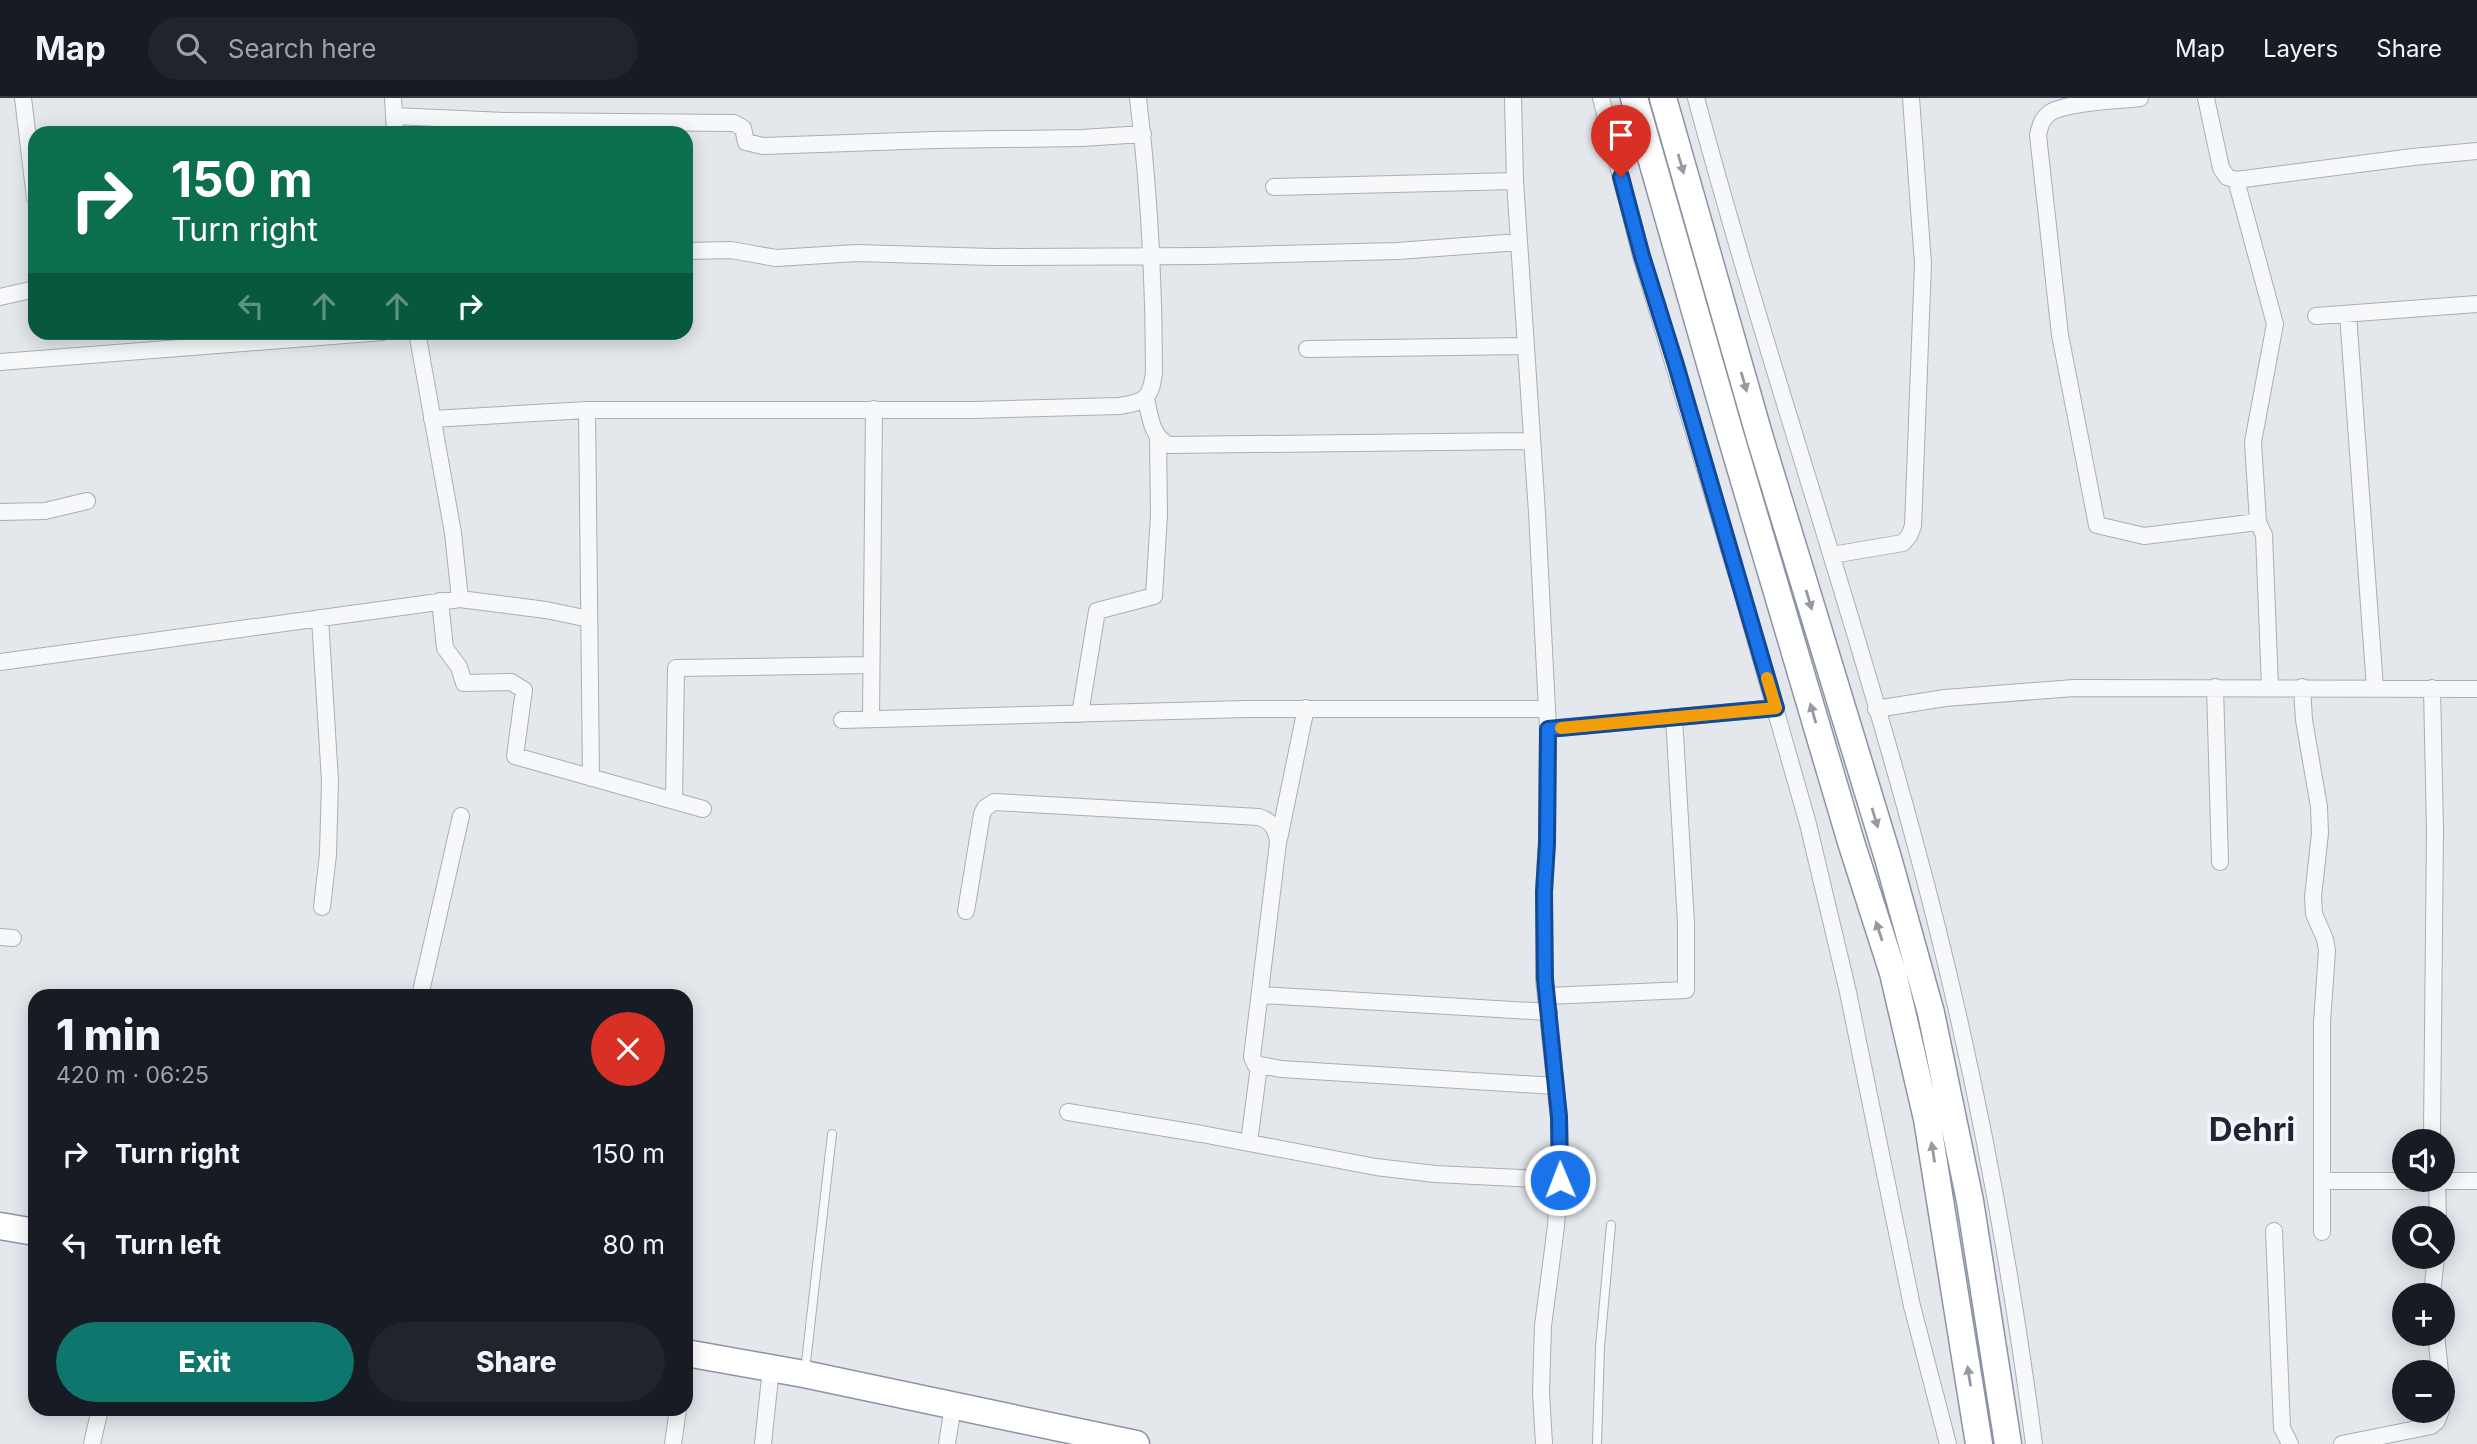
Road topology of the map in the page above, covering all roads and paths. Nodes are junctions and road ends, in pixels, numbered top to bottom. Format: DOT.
graph roads {
  1 [pos="23,98"];
  2 [pos="393,98"];
  3 [pos="1138,98"];
  4 [pos="1513,98"];
  5 [pos="1601,98"];
  6 [pos="1634,98"];
  7 [pos="1663,98"];
  8 [pos="1696,98"];
  9 [pos="1911,98"];
  10 [pos="2140,98"];
  11 [pos="2206,98"];
  12 [pos="394,116"];
  13 [pos="395,126"];
  14 [pos="1143,134"];
  15 [pos="28,140"];
  16 [pos="2477,151"];
  17 [pos="2236,180"];
  18 [pos="1515,181"];
  19 [pos="1274,187"];
  20 [pos="1519,242"];
  21 [pos="693,251"];
  22 [pos="1153,255"];
  23 [pos="28,291"];
  24 [pos="0,297"];
  25 [pos="2477,304"];
  26 [pos="2347,314"];
  27 [pos="2316,316"];
  28 [pos="180,340"];
  29 [pos="418,340"];
  30 [pos="1526,346"];
  31 [pos="1307,349"];
  32 [pos="0,362"];
  33 [pos="1146,399"];
  34 [pos="874,409"];
  35 [pos="587,410"];
  36 [pos="432,419"];
  37 [pos="1158,437"];
  38 [pos="1532,440"];
  39 [pos="87,501"];
  40 [pos="0,512"];
  41 [pos="2258,522"];
  42 [pos="1832,555"];
  43 [pos="460,599"];
  44 [pos="440,601"];
  45 [pos="320,618"];
  46 [pos="589,620"];
  47 [pos="0,662"];
  48 [pos="872,665"];
  49 [pos="2215,687"];
  50 [pos="2270,687"];
  51 [pos="2302,687"];
  52 [pos="2375,688"];
  53 [pos="2432,688"];
  54 [pos="2477,689"];
  55 [pos="1306,708"];
  56 [pos="1776,708"];
  57 [pos="1547,709"];
  58 [pos="1876,709"];
  59 [pos="1080,714"];
  60 [pos="1674,717"];
  61 [pos="871,719"];
  62 [pos="842,720"];
  63 [pos="1548,729"];
  64 [pos="591,778"];
  65 [pos="674,801"];
  66 [pos="703,809"];
  67 [pos="461,816"];
  68 [pos="1278,843"];
  69 [pos="2220,862"];
  70 [pos="321,907"];
  71 [pos="966,911"];
  72 [pos="422,989"];
  73 [pos="1260,995"];
  74 [pos="1548,1004"];
  75 [pos="1259,1066"];
  76 [pos="1556,1086"];
  77 [pos="1068,1112"];
  78 [pos="2432,1129"];
  79 [pos="832,1134"];
  80 [pos="1249,1142"];
  81 [pos="1560,1180"];
  82 [pos="2322,1181"];
  83 [pos="2477,1181"];
  84 [pos="2392,1182"];
  85 [pos="2455,1182"];
  86 [pos="1611,1224"];
  87 [pos="0,1226"];
  88 [pos="28,1231"];
  89 [pos="2274,1231"];
  90 [pos="2322,1232"];
  91 [pos="693,1354"];
  92 [pos="771,1368"];
  93 [pos="804,1374"];
  94 [pos="953,1406"];
  95 [pos="98,1416"];
  96 [pos="677,1416"];
  97 [pos="2435,1423"];
  98 [pos="92,1444"];
  99 [pos="673,1444"];
  100 [pos="763,1444"];
  101 [pos="947,1444"];
  102 [pos="1136,1444"];
  103 [pos="1544,1444"];
  104 [pos="1597,1444"];
  105 [pos="1948,1444"];
  106 [pos="1979,1444"];
  107 [pos="2007,1444"];
  108 [pos="2034,1444"];
  109 [pos="2290,1444"];
  110 [pos="2342,1444"];
  1 -- 15 [label="street"];
  2 -- 12 [label="street"];
  3 -- 14 [label="street"];
  4 -- 18 [label="street"];
  5 -- 56 [label="street"];
  106 -- 6 [label="highway, one-way"];
  7 -- 107 [label="highway, one-way"];
  8 -- 42 [label="street"];
  9 -- 42 [label="street"];
  10 -- 41 [label="street"];
  11 -- 17 [label="street"];
  12 -- 13 [label="street"];
  12 -- 14 [label="street"];
  14 -- 22 [label="street"];
  16 -- 17 [label="street"];
  17 -- 41 [label="street"];
  18 -- 19 [label="street"];
  18 -- 20 [label="street"];
  20 -- 22 [label="street"];
  20 -- 30 [label="street"];
  21 -- 22 [label="street"];
  22 -- 33 [label="street"];
  23 -- 24 [label="street"];
  25 -- 26 [label="street"];
  26 -- 27 [label="street"];
  26 -- 52 [label="street"];
  28 -- 32 [label="street"];
  29 -- 36 [label="street"];
  30 -- 31 [label="street"];
  30 -- 38 [label="street"];
  33 -- 34 [label="street"];
  33 -- 37 [label="street"];
  34 -- 35 [label="street"];
  34 -- 48 [label="street"];
  35 -- 36 [label="street"];
  35 -- 46 [label="street"];
  36 -- 43 [label="street"];
  37 -- 38 [label="street"];
  37 -- 59 [label="street"];
  38 -- 57 [label="street"];
  39 -- 40 [label="street"];
  41 -- 50 [label="street"];
  42 -- 58 [label="street"];
  43 -- 44 [label="street"];
  43 -- 46 [label="street"];
  44 -- 45 [label="street"];
  44 -- 64 [label="street"];
  45 -- 47 [label="street"];
  45 -- 70 [label="street"];
  46 -- 64 [label="street"];
  48 -- 61 [label="street"];
  48 -- 65 [label="street"];
  49 -- 50 [label="street"];
  49 -- 58 [label="street"];
  49 -- 69 [label="street"];
  50 -- 51 [label="street"];
  51 -- 52 [label="street"];
  51 -- 82 [label="street"];
  52 -- 53 [label="street"];
  53 -- 54 [label="street"];
  53 -- 78 [label="street"];
  55 -- 57 [label="street"];
  55 -- 59 [label="street"];
  55 -- 68 [label="street"];
  56 -- 60 [label="street"];
  56 -- 105 [label="street"];
  57 -- 63 [label="street"];
  58 -- 108 [label="street"];
  59 -- 61 [label="street"];
  60 -- 63 [label="street"];
  60 -- 74 [label="street"];
  61 -- 62 [label="street"];
  63 -- 74 [label="street"];
  64 -- 65 [label="street"];
  65 -- 66 [label="street"];
  67 -- 72 [label="street"];
  68 -- 71 [label="street"];
  68 -- 73 [label="street"];
  73 -- 74 [label="street"];
  73 -- 75 [label="street"];
  74 -- 76 [label="street"];
  75 -- 76 [label="street"];
  75 -- 80 [label="street"];
  76 -- 81 [label="street"];
  77 -- 80 [label="street"];
  79 -- 93 [label="lane"];
  80 -- 81 [label="street"];
  81 -- 103 [label="street"];
  82 -- 84 [label="street"];
  82 -- 90 [label="street"];
  83 -- 85 [label="street"];
  86 -- 104 [label="lane"];
  87 -- 88 [label="highway"];
  89 -- 109 [label="street"];
  91 -- 92 [label="highway"];
  92 -- 93 [label="highway"];
  92 -- 100 [label="street"];
  93 -- 94 [label="highway"];
  94 -- 101 [label="street"];
  94 -- 102 [label="highway"];
  95 -- 98 [label="street"];
  96 -- 99 [label="street"];
  97 -- 110 [label="street"];
}
